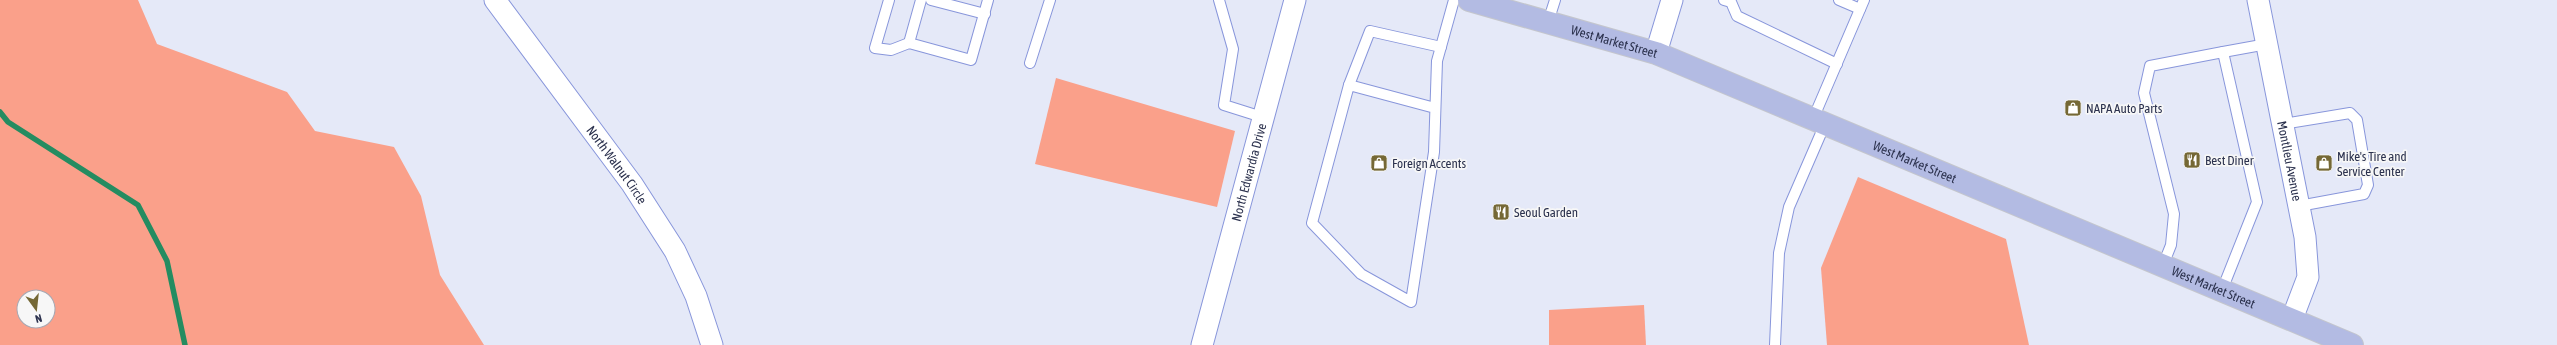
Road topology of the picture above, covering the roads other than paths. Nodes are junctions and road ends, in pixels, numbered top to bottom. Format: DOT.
graph roads {
  1 [pos="495,0"];
  2 [pos="889,0"];
  3 [pos="921,0"];
  4 [pos="931,0"];
  5 [pos="988,0"];
  6 [pos="1050,0"];
  7 [pos="1219,0"];
  8 [pos="1295,0"];
  9 [pos="1454,0"];
  10 [pos="1469,0"];
  11 [pos="1555,0"];
  12 [pos="1672,0"];
  13 [pos="1839,0"];
  14 [pos="2258,0"];
  15 [pos="1730,1"];
  16 [pos="1862,5"];
  17 [pos="984,14"];
  18 [pos="1548,22"];
  19 [pos="909,43"];
  20 [pos="2267,44"];
  21 [pos="1441,47"];
  22 [pos="2223,52"];
  23 [pos="1656,54"];
  24 [pos="1030,63"];
  25 [pos="1837,64"];
  26 [pos="1349,85"];
  27 [pos="1435,108"];
  28 [pos="1262,117"];
  29 [pos="1819,122"];
  30 [pos="2283,124"];
  31 [pos="2299,206"];
  32 [pos="2162,265"];
  33 [pos="2222,290"];
  34 [pos="2292,319"];
  35 [pos="712,345"];
  36 [pos="1202,345"];
  37 [pos="1775,345"];
  38 [pos="2352,345"];
  1 -- 35 [label="street, North Walnut Circle"];
  2 -- 19 [label="lane"];
  3 -- 19 [label="lane"];
  4 -- 17 [label="lane"];
  5 -- 17 [label="lane"];
  6 -- 24 [label="lane"];
  7 -- 28 [label="lane"];
  8 -- 28 [label="street, North Edwardia Drive"];
  9 -- 21 [label="lane"];
  10 -- 18 [label="main road, West Market Street"];
  11 -- 18 [label="lane"];
  12 -- 23 [label="street"];
  13 -- 16 [label="lane"];
  14 -- 20 [label="street, Montlieu Avenue"];
  15 -- 25 [label="lane"];
  16 -- 25 [label="lane"];
  17 -- 19 [label="lane"];
  18 -- 23 [label="main road, West Market Street"];
  20 -- 22 [label="lane"];
  20 -- 30 [label="street, Montlieu Avenue"];
  21 -- 26 [label="lane"];
  21 -- 27 [label="lane"];
  22 -- 32 [label="lane"];
  22 -- 33 [label="lane"];
  23 -- 29 [label="main road, West Market Street"];
  25 -- 29 [label="lane"];
  26 -- 27 [label="lane"];
  26 -- 27 [label="lane"];
  28 -- 36 [label="street, North Edwardia Drive"];
  29 -- 32 [label="main road, West Market Street"];
  29 -- 37 [label="lane"];
  30 -- 31 [label="street, Montlieu Avenue"];
  30 -- 31 [label="lane"];
  31 -- 34 [label="street, Montlieu Avenue"];
  32 -- 33 [label="main road, West Market Street"];
  33 -- 34 [label="main road, West Market Street"];
  34 -- 38 [label="main road, West Market Street"];
}
